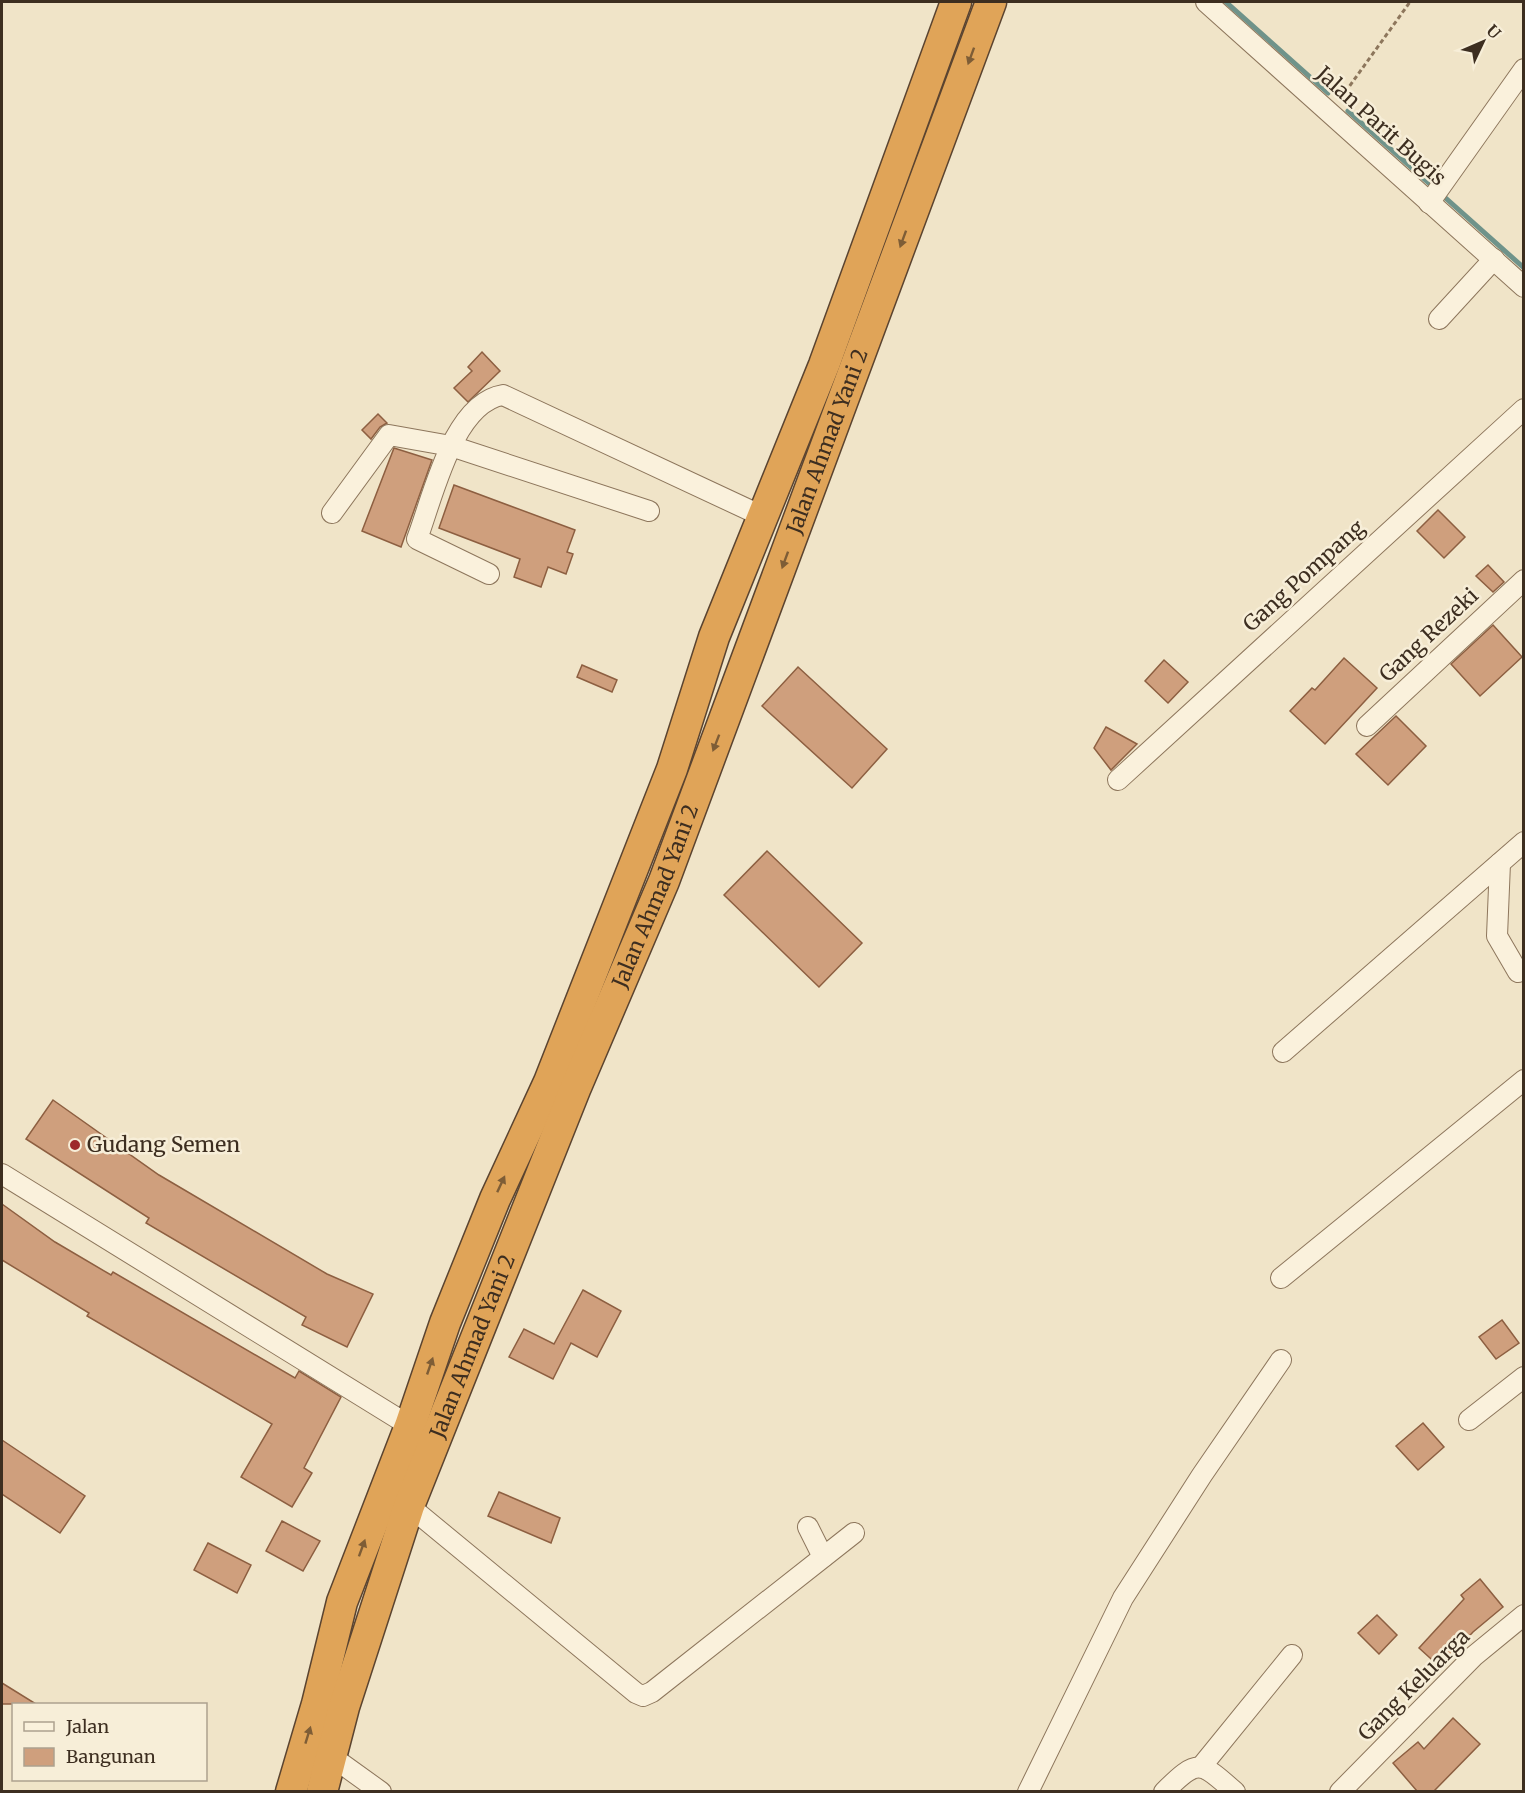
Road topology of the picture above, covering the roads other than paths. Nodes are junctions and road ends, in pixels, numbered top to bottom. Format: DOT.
graph roads {
  1 [pos="956,2"];
  2 [pos="991,2"];
  3 [pos="1206,2"];
  4 [pos="1524,69"];
  5 [pos="916,115"];
  6 [pos="944,129"];
  7 [pos="1429,203"];
  8 [pos="1494,259"];
  9 [pos="1524,287"];
  10 [pos="1439,319"];
  11 [pos="1524,409"];
  12 [pos="452,446"];
  13 [pos="649,511"];
  14 [pos="332,513"];
  15 [pos="764,517"];
  16 [pos="489,574"];
  17 [pos="1524,580"];
  18 [pos="1367,726"];
  19 [pos="1118,780"];
  20 [pos="1524,842"];
  21 [pos="1500,862"];
  22 [pos="1518,972"];
  23 [pos="1283,1052"];
  24 [pos="1524,1080"];
  25 [pos="2,1174"];
  26 [pos="1281,1278"];
  27 [pos="1281,1360"];
  28 [pos="1524,1377"];
  29 [pos="1469,1420"];
  30 [pos="410,1426"];
  31 [pos="410,1506"];
  32 [pos="808,1527"];
  33 [pos="854,1533"];
  34 [pos="823,1557"];
  35 [pos="1524,1615"];
  36 [pos="1292,1655"];
  37 [pos="331,1756"];
  38 [pos="1202,1767"];
  39 [pos="291,1791"];
  40 [pos="322,1791"];
  41 [pos="381,1791"];
  42 [pos="1028,1791"];
  43 [pos="1164,1791"];
  44 [pos="1235,1791"];
  45 [pos="1340,1791"];
  1 -- 5 [label="highway, Jalan Ahmad Yani 2"];
  2 -- 6 [label="highway, Jalan Ahmad Yani 2, one-way"];
  3 -- 7 [label="street, Jalan Parit Bugis"];
  4 -- 7 [label="street"];
  5 -- 6 [label="highway"];
  5 -- 15 [label="highway, Jalan Ahmad Yani 2"];
  6 -- 31 [label="highway, Jalan Ahmad Yani 2, one-way"];
  7 -- 8 [label="street, Jalan Parit Bugis"];
  8 -- 9 [label="street, Jalan Parit Bugis"];
  8 -- 10 [label="street"];
  11 -- 19 [label="street, Gang Pompang"];
  12 -- 13 [label="street"];
  12 -- 14 [label="street"];
  12 -- 15 [label="street"];
  12 -- 16 [label="street"];
  30 -- 15 [label="highway, Jalan Ahmad Yani 2, one-way"];
  17 -- 18 [label="street, Gang Rezeki"];
  20 -- 21 [label="street"];
  21 -- 22 [label="street"];
  21 -- 23 [label="street"];
  24 -- 26 [label="street"];
  25 -- 30 [label="street"];
  27 -- 42 [label="street"];
  28 -- 29 [label="street"];
  39 -- 30 [label="highway, Jalan Ahmad Yani 2, one-way"];
  31 -- 34 [label="street"];
  31 -- 37 [label="highway, Jalan Ahmad Yani 2"];
  32 -- 34 [label="street"];
  33 -- 34 [label="street"];
  35 -- 45 [label="street, Gang Keluarga"];
  36 -- 38 [label="street"];
  37 -- 40 [label="highway, Jalan Ahmad Yani 2"];
  37 -- 41 [label="street"];
  38 -- 43 [label="street"];
  38 -- 44 [label="street"];
}
